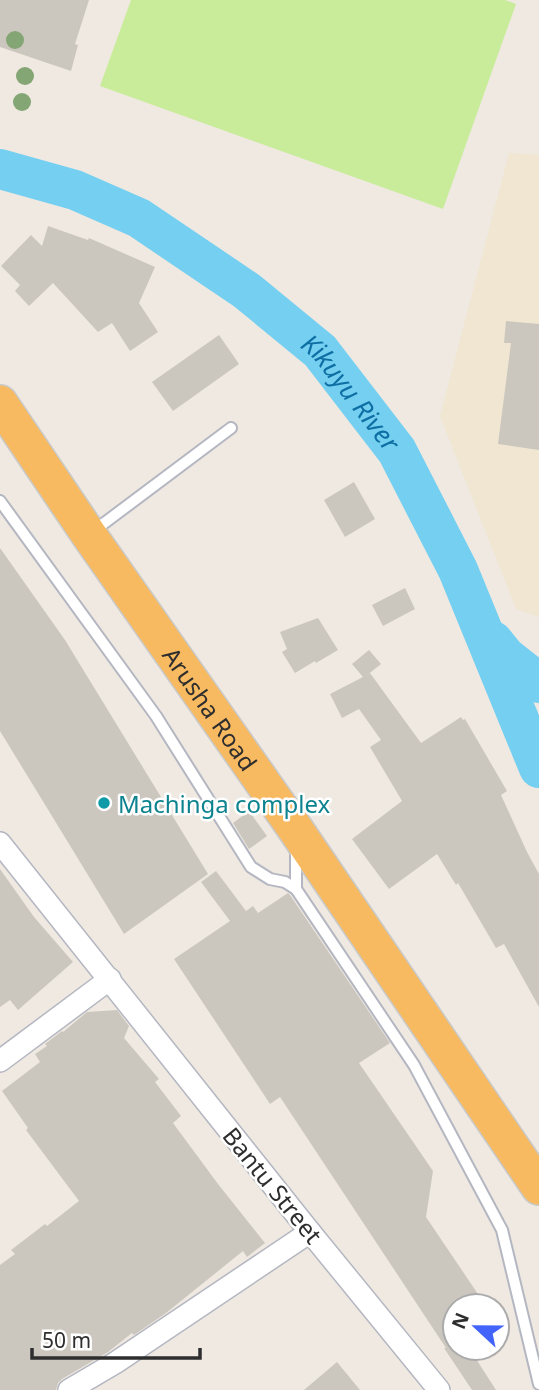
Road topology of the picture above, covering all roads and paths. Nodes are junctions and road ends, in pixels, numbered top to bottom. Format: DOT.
graph roads {
  1 [pos="0,403"];
  2 [pos="231,428"];
  3 [pos="0,501"];
  4 [pos="89,535"];
  5 [pos="296,831"];
  6 [pos="0,843"];
  7 [pos="296,889"];
  8 [pos="110,979"];
  9 [pos="0,1061"];
  10 [pos="539,1187"];
  11 [pos="310,1232"];
  12 [pos="539,1384"];
  13 [pos="69,1390"];
  14 [pos="439,1390"];
  1 -- 4 [label="highway, Arusha Road"];
  2 -- 4 [label="lane"];
  3 -- 7 [label="lane"];
  4 -- 5 [label="highway, Arusha Road"];
  5 -- 7 [label="lane"];
  5 -- 10 [label="highway, Arusha Road"];
  6 -- 8 [label="street, Bantu Street"];
  7 -- 12 [label="lane"];
  8 -- 9 [label="street"];
  8 -- 11 [label="street, Bantu Street"];
  11 -- 13 [label="street"];
  11 -- 14 [label="street, Bantu Street"];
}
